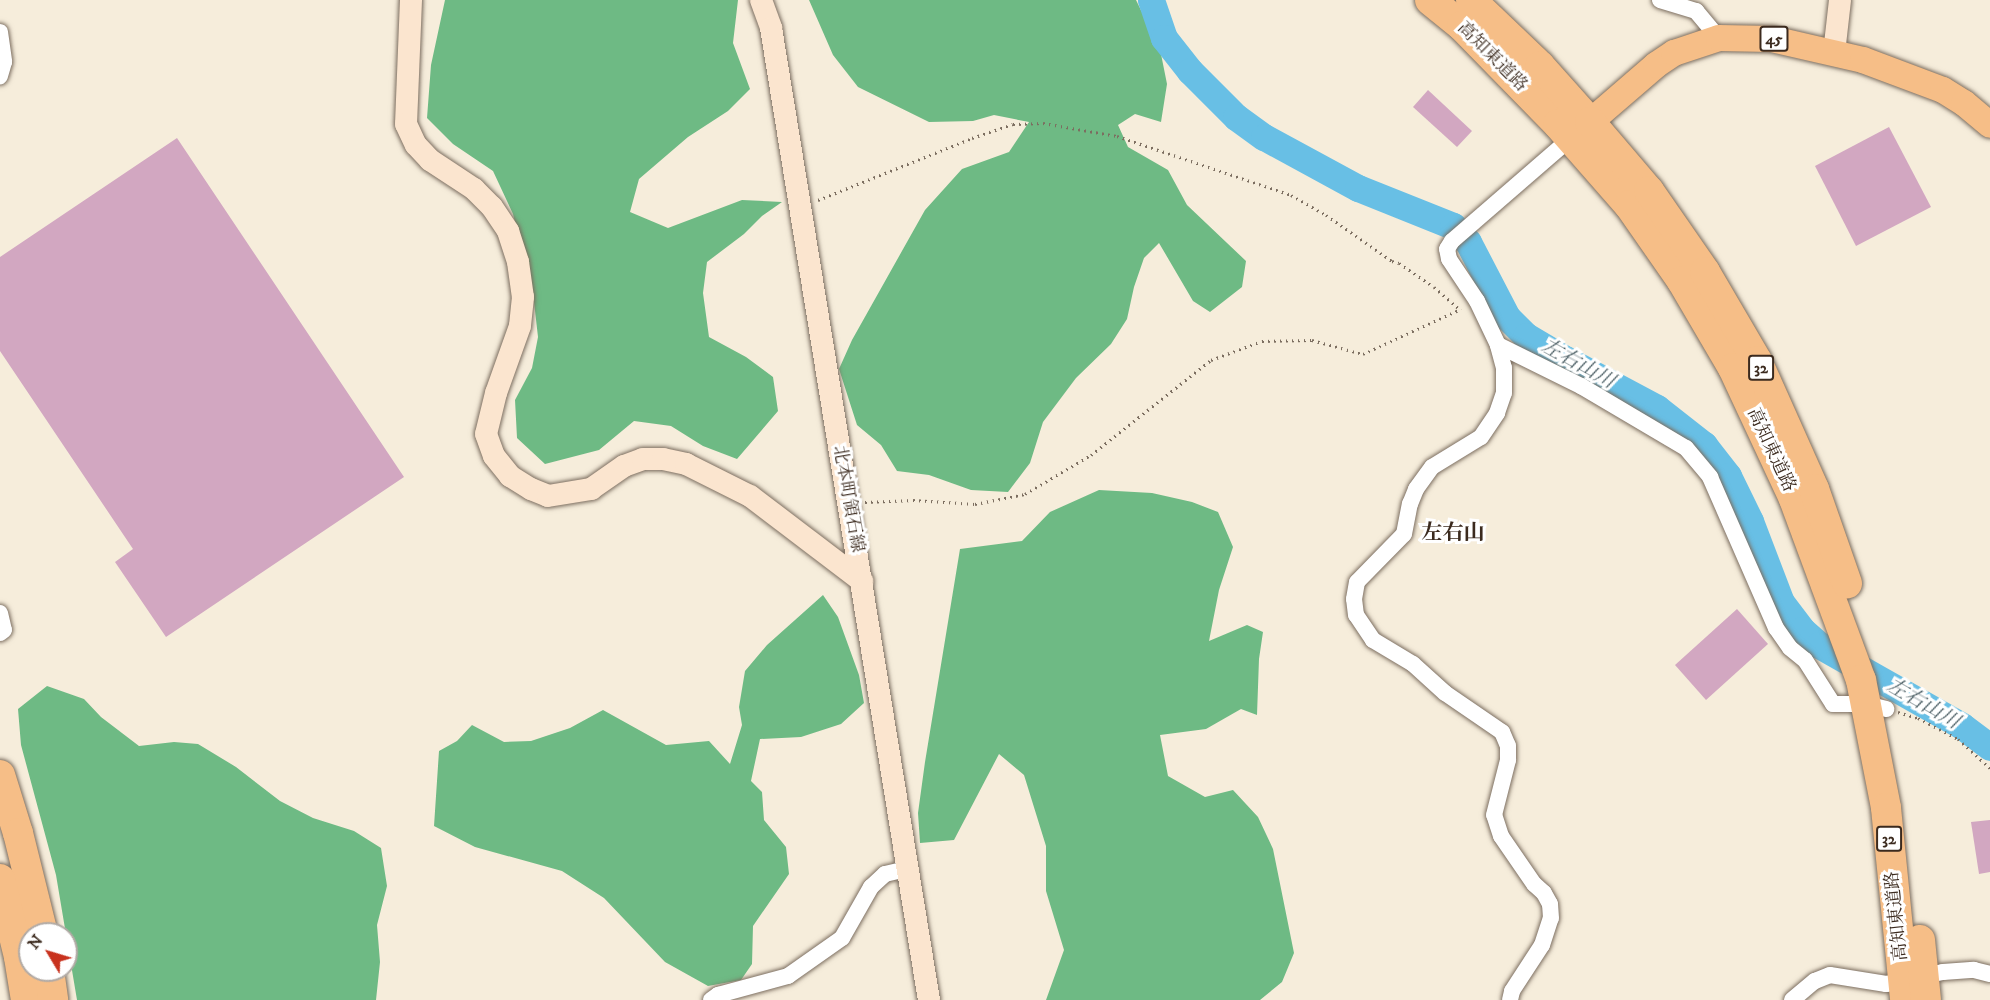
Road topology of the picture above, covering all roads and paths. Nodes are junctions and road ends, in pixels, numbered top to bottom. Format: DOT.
graph roads {
  1 [pos="411,0"];
  2 [pos="761,0"];
  3 [pos="1430,0"];
  4 [pos="1472,0"];
  5 [pos="1660,0"];
  6 [pos="1840,0"];
  7 [pos="0,32"];
  8 [pos="1719,38"];
  9 [pos="1834,53"];
  10 [pos="0,76"];
  11 [pos="1990,125"];
  12 [pos="1580,130"];
  13 [pos="800,208"];
  14 [pos="1498,345"];
  15 [pos="848,502"];
  16 [pos="862,581"];
  17 [pos="0,613"];
  18 [pos="0,633"];
  19 [pos="1874,697"];
  20 [pos="1990,768"];
  21 [pos="0,775"];
  22 [pos="906,869"];
  23 [pos="0,879"];
  24 [pos="40,922"];
  25 [pos="1990,974"];
  26 [pos="51,982"];
  27 [pos="1914,989"];
  28 [pos="26,1000"];
  29 [pos="53,1000"];
  30 [pos="711,1000"];
  31 [pos="930,1000"];
  32 [pos="1510,1000"];
  33 [pos="1792,1000"];
  1 -- 16 [label="main road"];
  2 -- 13 [label="main road, 北本町領石線"];
  3 -- 12 [label="highway, 高知東道路 / 32"];
  4 -- 12 [label="highway, 高知東道路 / 32"];
  5 -- 8 [label="street"];
  6 -- 9 [label="main road"];
  7 -- 10 [label="street"];
  8 -- 9 [label="main road, 45"];
  8 -- 12 [label="main road, 45"];
  9 -- 11 [label="main road, 45"];
  12 -- 14 [label="street"];
  12 -- 19 [label="highway, 高知東道路 / 32"];
  13 -- 15 [label="main road, 北本町領石線"];
  13 -- 15 [label="path"];
  14 -- 19 [label="street"];
  14 -- 32 [label="street"];
  15 -- 16 [label="main road, 北本町領石線"];
  16 -- 22 [label="main road, 北本町領石線"];
  17 -- 18 [label="street"];
  19 -- 20 [label="path"];
  19 -- 27 [label="highway, 高知東道路 / 32"];
  21 -- 24 [label="highway"];
  22 -- 30 [label="street"];
  22 -- 31 [label="main road, 北本町領石線"];
  23 -- 28 [label="highway"];
  25 -- 27 [label="street"];
  26 -- 29 [label="highway"];
  27 -- 33 [label="street"];
}
